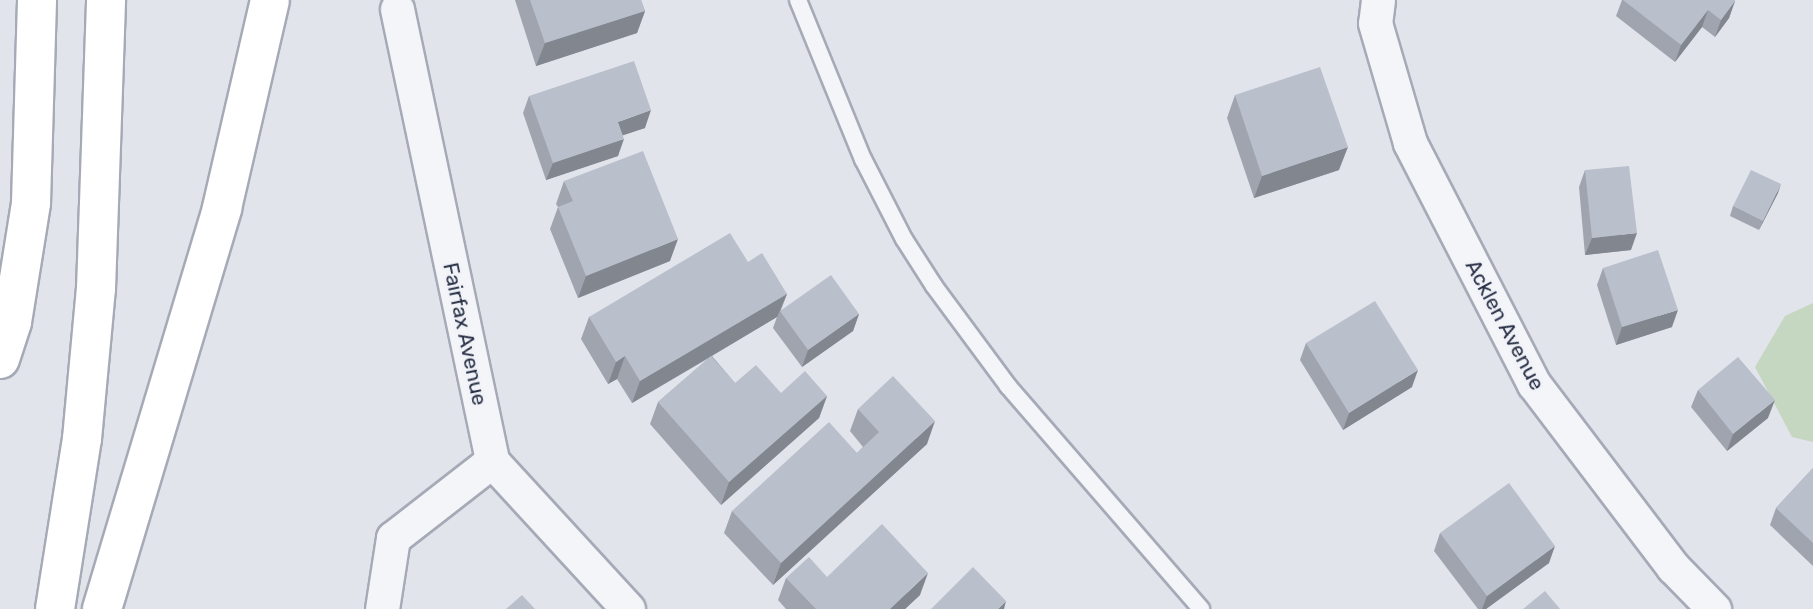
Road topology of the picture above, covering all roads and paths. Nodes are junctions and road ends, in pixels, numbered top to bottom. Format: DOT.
graph roads {
  1 [pos="37,0"];
  2 [pos="106,0"];
  3 [pos="270,0"];
  4 [pos="798,0"];
  5 [pos="1378,0"];
  6 [pos="404,5"];
  7 [pos="0,359"];
  8 [pos="492,461"];
  9 [pos="55,609"];
  10 [pos="102,609"];
  11 [pos="383,609"];
  12 [pos="628,609"];
  13 [pos="1201,609"];
  14 [pos="1714,609"];
  1 -- 7 [label="highway"];
  2 -- 9 [label="highway"];
  3 -- 10 [label="highway"];
  4 -- 13 [label="lane"];
  5 -- 14 [label="street, Acklen Avenue"];
  6 -- 8 [label="street, Fairfax Avenue"];
  8 -- 11 [label="street"];
  8 -- 12 [label="street"];
}
